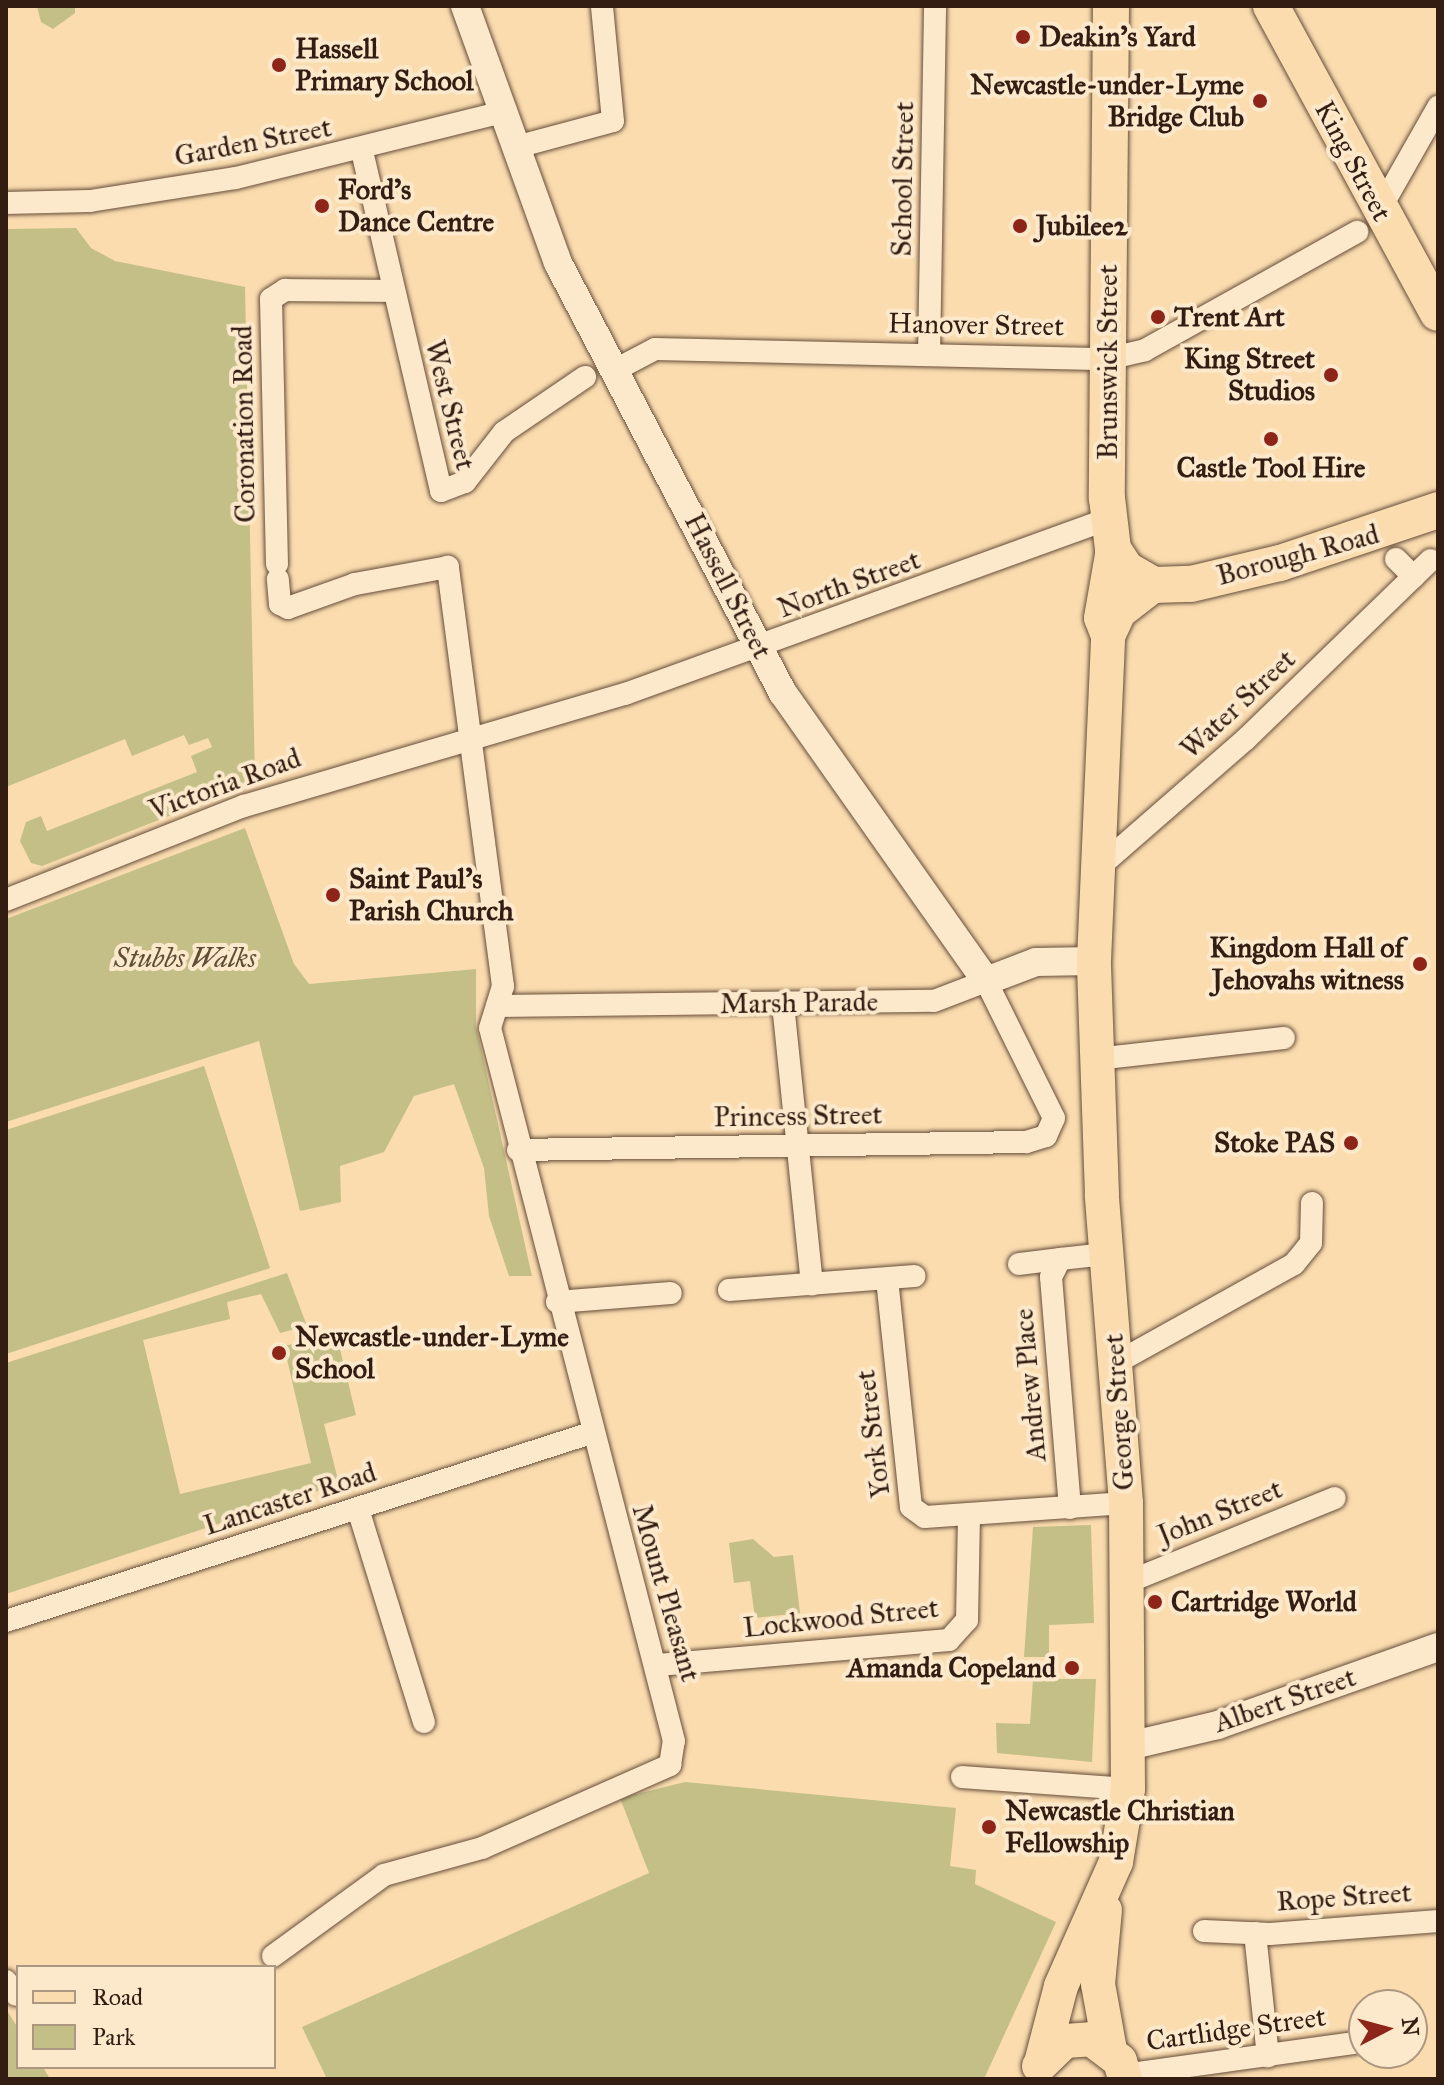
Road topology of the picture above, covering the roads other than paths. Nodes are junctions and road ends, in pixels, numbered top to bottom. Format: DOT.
graph roads {
  1 [pos="602,6"];
  2 [pos="935,6"];
  3 [pos="1111,6"];
  4 [pos="1271,6"];
  5 [pos="472,13"];
  6 [pos="1438,107"];
  7 [pos="506,111"];
  8 [pos="520,146"];
  9 [pos="362,151"];
  10 [pos="6,203"];
  11 [pos="1368,221"];
  12 [pos="391,291"];
  13 [pos="1438,313"];
  14 [pos="929,354"];
  15 [pos="1107,359"];
  16 [pos="617,369"];
  17 [pos="585,377"];
  18 [pos="1438,510"];
  19 [pos="1126,556"];
  20 [pos="1396,559"];
  21 [pos="1431,560"];
  22 [pos="1414,577"];
  23 [pos="1108,636"];
  24 [pos="759,648"];
  25 [pos="469,738"];
  26 [pos="1098,868"];
  27 [pos="6,900"];
  28 [pos="1094,961"];
  29 [pos="986,981"];
  30 [pos="783,1004"];
  31 [pos="497,1006"];
  32 [pos="1284,1038"];
  33 [pos="1096,1059"];
  34 [pos="1051,1107"];
  35 [pos="796,1146"];
  36 [pos="518,1150"];
  37 [pos="1312,1203"];
  38 [pos="1106,1254"];
  39 [pos="1060,1259"];
  40 [pos="1019,1264"];
  41 [pos="914,1276"];
  42 [pos="887,1279"];
  43 [pos="812,1285"];
  44 [pos="729,1290"];
  45 [pos="671,1293"];
  46 [pos="557,1302"];
  47 [pos="1116,1363"];
  48 [pos="591,1433"];
  49 [pos="1335,1498"];
  50 [pos="1126,1503"];
  51 [pos="1070,1508"];
  52 [pos="358,1509"];
  53 [pos="969,1516"];
  54 [pos="1128,1582"];
  55 [pos="6,1621"];
  56 [pos="1438,1647"];
  57 [pos="658,1665"];
  58 [pos="424,1722"];
  59 [pos="1129,1746"];
  60 [pos="962,1777"];
  61 [pos="1128,1789"];
  62 [pos="1112,1872"];
  63 [pos="1438,1921"];
  64 [pos="1204,1931"];
  65 [pos="1255,1933"];
  66 [pos="273,1956"];
  67 [pos="1348,2044"];
  68 [pos="1268,2056"];
  69 [pos="1120,2068"];
  70 [pos="1036,2072"];
  1 -- 8 [label="street"];
  2 -- 14 [label="street, School Street"];
  3 -- 15 [label="highway, Brunswick Street"];
  4 -- 11 [label="highway, King Street"];
  5 -- 7 [label="street, Hassell Street"];
  6 -- 11 [label="street"];
  7 -- 8 [label="street, Hassell Street"];
  7 -- 9 [label="street, Garden Street"];
  8 -- 16 [label="street, Hassell Street"];
  9 -- 10 [label="street, Garden Street"];
  9 -- 12 [label="street, West Street"];
  11 -- 13 [label="highway, King Street"];
  11 -- 15 [label="street, Hanover Street"];
  12 -- 17 [label="street, West Street"];
  12 -- 25 [label="street, Coronation Road"];
  14 -- 15 [label="street, Hanover Street"];
  14 -- 16 [label="street, Hanover Street"];
  15 -- 19 [label="highway, Brunswick Street"];
  16 -- 24 [label="street, Hassell Street"];
  18 -- 19 [label="highway, Borough Road"];
  19 -- 23 [label="main road, Borough Road"];
  19 -- 23 [label="main road"];
  19 -- 24 [label="street, North Street"];
  20 -- 22 [label="street"];
  21 -- 22 [label="street, Water Street"];
  22 -- 26 [label="street, Water Street"];
  23 -- 26 [label="main road"];
  24 -- 25 [label="street, North Street"];
  24 -- 29 [label="street, Hassell Street"];
  25 -- 27 [label="street, Victoria Road"];
  25 -- 31 [label="street"];
  26 -- 28 [label="main road"];
  28 -- 29 [label="street, Marsh Parade"];
  28 -- 33 [label="main road, George Street"];
  29 -- 30 [label="street, Marsh Parade"];
  29 -- 34 [label="street, Hassell Street"];
  30 -- 31 [label="street, Marsh Parade"];
  30 -- 35 [label="street"];
  31 -- 36 [label="street, Mount Pleasant"];
  32 -- 33 [label="street"];
  33 -- 38 [label="main road, George Street"];
  34 -- 35 [label="street, Princess Street"];
  35 -- 36 [label="street, Princess Street"];
  35 -- 43 [label="street"];
  36 -- 46 [label="street, Mount Pleasant"];
  37 -- 47 [label="street"];
  38 -- 39 [label="street"];
  38 -- 47 [label="main road, George Street"];
  39 -- 40 [label="street"];
  39 -- 51 [label="street, Andrew Place"];
  41 -- 42 [label="street"];
  42 -- 43 [label="street"];
  42 -- 53 [label="street, York Street"];
  43 -- 44 [label="street"];
  45 -- 46 [label="street"];
  46 -- 48 [label="street, Mount Pleasant"];
  47 -- 50 [label="main road, George Street"];
  48 -- 52 [label="street, Lancaster Road"];
  48 -- 57 [label="street, Mount Pleasant"];
  49 -- 54 [label="street, John Street"];
  50 -- 51 [label="street, York Street"];
  50 -- 54 [label="main road, George Street"];
  51 -- 53 [label="street, York Street"];
  52 -- 55 [label="street, Lancaster Road"];
  52 -- 58 [label="street"];
  53 -- 57 [label="street, Lockwood Street"];
  54 -- 59 [label="main road, George Street"];
  56 -- 59 [label="street, Albert Street"];
  57 -- 66 [label="street, Mount Pleasant"];
  59 -- 61 [label="main road, George Street"];
  60 -- 61 [label="street"];
  61 -- 62 [label="main road, George Street"];
  62 -- 69 [label="main road"];
  62 -- 70 [label="main road"];
  63 -- 65 [label="street, Rope Street"];
  64 -- 65 [label="street, Rope Street"];
  65 -- 68 [label="street, Rope Street"];
  67 -- 68 [label="street, Cartlidge Street"];
  68 -- 69 [label="street, Cartlidge Street"];
  69 -- 70 [label="main road"];
}
